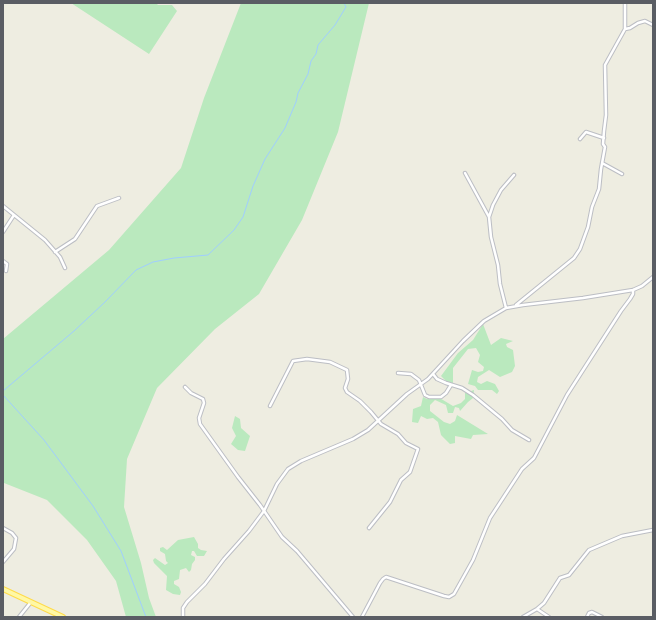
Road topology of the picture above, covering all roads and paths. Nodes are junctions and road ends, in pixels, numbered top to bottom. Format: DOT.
graph roads {
  1 [pos="625,3"];
  2 [pos="653,25"];
  3 [pos="625,29"];
  4 [pos="604,138"];
  5 [pos="580,139"];
  6 [pos="602,163"];
  7 [pos="465,173"];
  8 [pos="622,174"];
  9 [pos="514,175"];
  10 [pos="119,198"];
  11 [pos="3,206"];
  12 [pos="14,215"];
  13 [pos="489,217"];
  14 [pos="3,232"];
  15 [pos="55,252"];
  16 [pos="3,261"];
  17 [pos="65,268"];
  18 [pos="6,270"];
  19 [pos="653,277"];
  20 [pos="633,290"];
  21 [pos="514,307"];
  22 [pos="506,308"];
  23 [pos="398,374"];
  24 [pos="433,374"];
  25 [pos="421,385"];
  26 [pos="451,385"];
  27 [pos="185,387"];
  28 [pos="270,406"];
  29 [pos="377,421"];
  30 [pos="529,440"];
  31 [pos="264,510"];
  32 [pos="3,528"];
  33 [pos="369,528"];
  34 [pos="653,530"];
  35 [pos="3,562"];
  36 [pos="3,589"];
  37 [pos="30,602"];
  38 [pos="537,609"];
  39 [pos="19,617"];
  40 [pos="63,617"];
  41 [pos="183,617"];
  42 [pos="352,617"];
  43 [pos="362,617"];
  44 [pos="523,617"];
  45 [pos="549,617"];
  46 [pos="587,617"];
  47 [pos="602,617"];
  1 -- 3 [label="street"];
  2 -- 3 [label="street"];
  3 -- 4 [label="street"];
  4 -- 5 [label="street"];
  4 -- 6 [label="street"];
  6 -- 8 [label="street"];
  6 -- 21 [label="street"];
  7 -- 13 [label="street"];
  9 -- 13 [label="street"];
  10 -- 15 [label="street"];
  11 -- 12 [label="street"];
  12 -- 14 [label="street"];
  12 -- 15 [label="street"];
  13 -- 22 [label="street"];
  15 -- 17 [label="street"];
  16 -- 18 [label="street"];
  19 -- 20 [label="street"];
  20 -- 21 [label="street"];
  20 -- 43 [label="street"];
  21 -- 22 [label="street"];
  22 -- 24 [label="street"];
  23 -- 25 [label="street"];
  24 -- 25 [label="street"];
  24 -- 26 [label="street"];
  25 -- 26 [label="street"];
  25 -- 29 [label="street"];
  26 -- 30 [label="street"];
  27 -- 31 [label="street"];
  28 -- 29 [label="street"];
  29 -- 31 [label="street"];
  29 -- 33 [label="street"];
  31 -- 41 [label="street"];
  31 -- 42 [label="street"];
  32 -- 35 [label="street"];
  34 -- 38 [label="street"];
  36 -- 37 [label="main road"];
  37 -- 39 [label="street"];
  37 -- 40 [label="main road"];
  38 -- 44 [label="street"];
  38 -- 45 [label="street"];
  46 -- 47 [label="street"];
}
